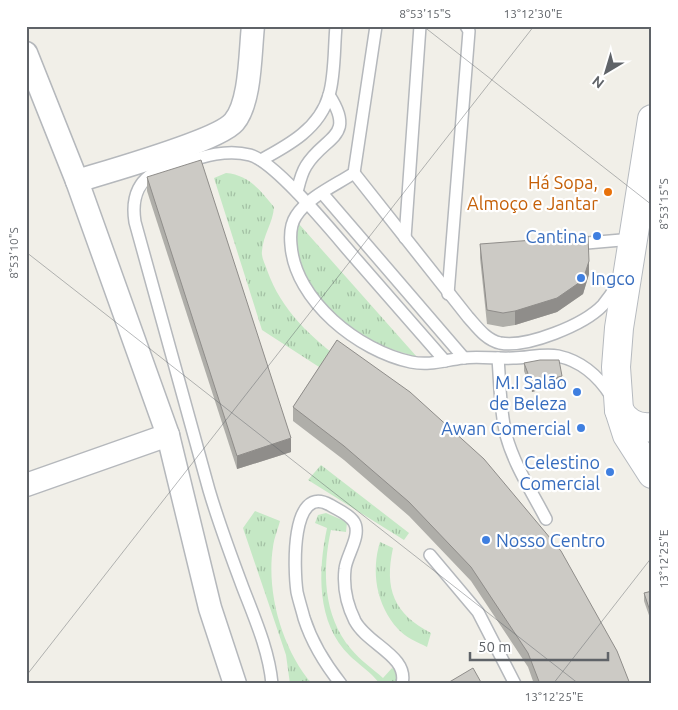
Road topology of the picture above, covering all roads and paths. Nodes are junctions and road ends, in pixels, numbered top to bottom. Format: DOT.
graph roads {
  1 [pos="253,26"];
  2 [pos="336,26"];
  3 [pos="376,26"];
  4 [pos="420,26"];
  5 [pos="466,26"];
  6 [pos="26,53"];
  7 [pos="329,95"];
  8 [pos="652,119"];
  9 [pos="261,160"];
  10 [pos="354,173"];
  11 [pos="77,181"];
  12 [pos="297,192"];
  13 [pos="322,193"];
  14 [pos="308,204"];
  15 [pos="405,238"];
  16 [pos="560,245"];
  17 [pos="631,250"];
  18 [pos="448,294"];
  19 [pos="464,358"];
  20 [pos="498,358"];
  21 [pos="445,361"];
  22 [pos="619,410"];
  23 [pos="652,427"];
  24 [pos="168,435"];
  25 [pos="652,474"];
  26 [pos="26,485"];
  27 [pos="546,520"];
  28 [pos="430,555"];
  29 [pos="235,684"];
  30 [pos="272,684"];
  31 [pos="341,684"];
  32 [pos="402,684"];
  33 [pos="515,684"];
  1 -- 11 [label="street"];
  2 -- 7 [label="lane"];
  3 -- 10 [label="lane"];
  4 -- 15 [label="lane"];
  5 -- 18 [label="lane"];
  6 -- 11 [label="street"];
  7 -- 9 [label="lane"];
  7 -- 12 [label="lane"];
  8 -- 17 [label="main road"];
  9 -- 12 [label="lane"];
  9 -- 30 [label="lane"];
  10 -- 13 [label="lane"];
  10 -- 15 [label="lane"];
  11 -- 24 [label="street"];
  12 -- 14 [label="lane"];
  13 -- 14 [label="lane"];
  13 -- 19 [label="lane"];
  14 -- 21 [label="lane"];
  14 -- 21 [label="lane"];
  15 -- 18 [label="lane"];
  16 -- 17 [label="lane"];
  17 -- 18 [label="lane"];
  17 -- 22 [label="main road"];
  19 -- 20 [label="lane"];
  19 -- 21 [label="lane"];
  20 -- 22 [label="lane"];
  20 -- 27 [label="lane"];
  22 -- 23 [label="main road"];
  22 -- 25 [label="main road"];
  24 -- 26 [label="street"];
  24 -- 29 [label="street"];
  28 -- 33 [label="lane"];
  31 -- 32 [label="lane"];
}
